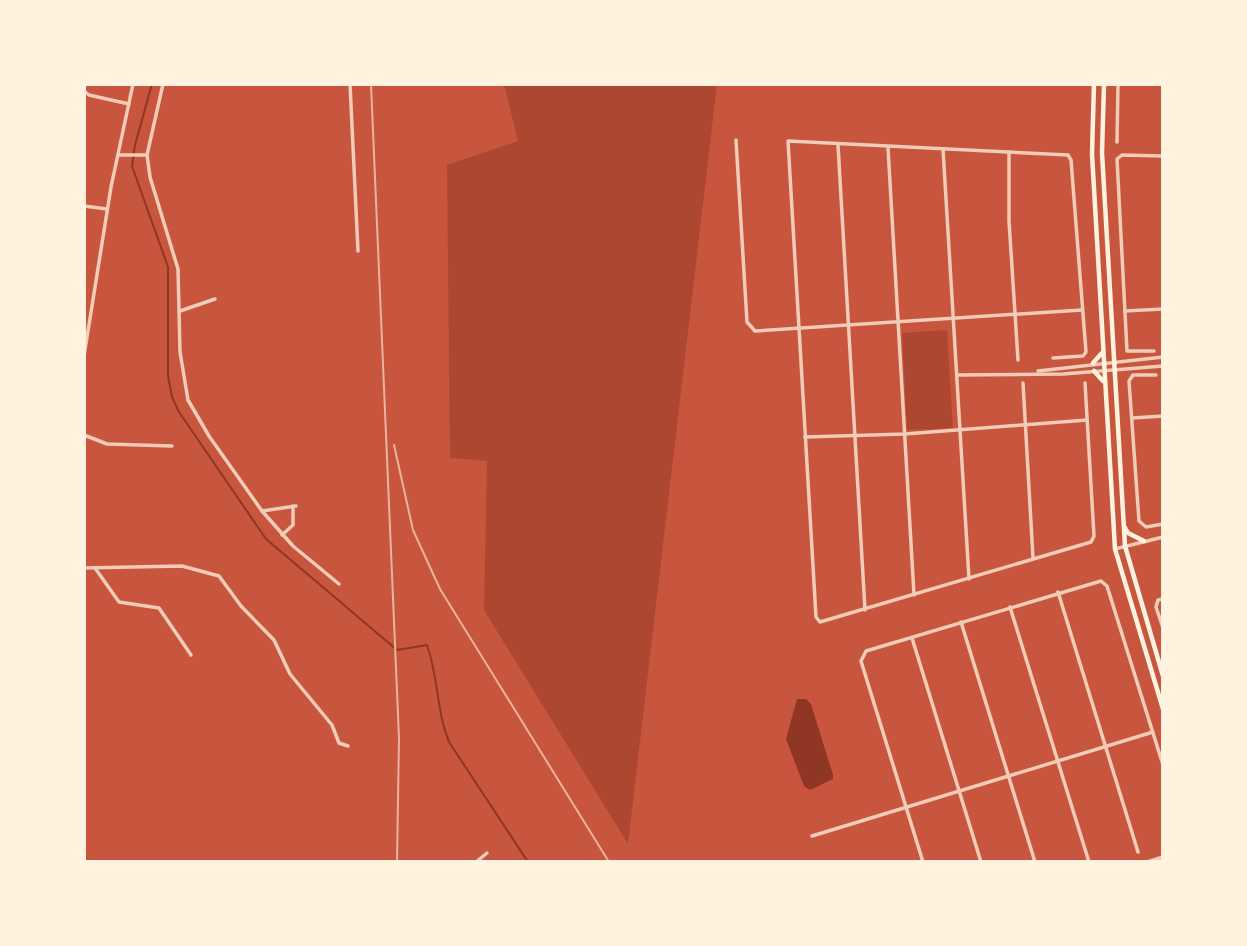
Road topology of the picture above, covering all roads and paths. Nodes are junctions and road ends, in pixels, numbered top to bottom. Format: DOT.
graph roads {
  1 [pos="133,84"];
  2 [pos="163,84"];
  3 [pos="350,84"];
  4 [pos="1094,84"];
  5 [pos="1104,84"];
  6 [pos="1118,84"];
  7 [pos="84,91"];
  8 [pos="129,104"];
  9 [pos="736,140"];
  10 [pos="1116,142"];
  11 [pos="838,145"];
  12 [pos="888,148"];
  13 [pos="943,149"];
  14 [pos="1009,152"];
  15 [pos="118,155"];
  16 [pos="145,155"];
  17 [pos="1163,156"];
  18 [pos="84,206"];
  19 [pos="107,209"];
  20 [pos="358,250"];
  21 [pos="215,299"];
  22 [pos="1163,309"];
  23 [pos="1082,310"];
  24 [pos="180,311"];
  25 [pos="1125,311"];
  26 [pos="1016,314"];
  27 [pos="952,320"];
  28 [pos="898,324"];
  29 [pos="86,326"];
  30 [pos="847,326"];
  31 [pos="797,329"];
  32 [pos="1154,351"];
  33 [pos="1102,352"];
  34 [pos="84,356"];
  35 [pos="1163,357"];
  36 [pos="1053,358"];
  37 [pos="1142,359"];
  38 [pos="1018,360"];
  39 [pos="1114,361"];
  40 [pos="1103,362"];
  41 [pos="1093,363"];
  42 [pos="1082,364"];
  43 [pos="1163,366"];
  44 [pos="1142,367"];
  45 [pos="1114,369"];
  46 [pos="1103,370"];
  47 [pos="1032,372"];
  48 [pos="1083,372"];
  49 [pos="1094,372"];
  50 [pos="957,375"];
  51 [pos="1156,375"];
  52 [pos="1023,383"];
  53 [pos="1085,383"];
  54 [pos="1105,385"];
  55 [pos="1163,416"];
  56 [pos="1132,418"];
  57 [pos="1087,420"];
  58 [pos="1025,424"];
  59 [pos="961,428"];
  60 [pos="905,434"];
  61 [pos="84,435"];
  62 [pos="854,436"];
  63 [pos="805,437"];
  64 [pos="172,446"];
  65 [pos="262,511"];
  66 [pos="1163,524"];
  67 [pos="1123,525"];
  68 [pos="282,535"];
  69 [pos="1163,537"];
  70 [pos="1144,541"];
  71 [pos="1125,546"];
  72 [pos="1115,549"];
  73 [pos="1033,558"];
  74 [pos="84,568"];
  75 [pos="95,568"];
  76 [pos="969,579"];
  77 [pos="339,584"];
  78 [pos="1058,592"];
  79 [pos="914,595"];
  80 [pos="1163,599"];
  81 [pos="1010,607"];
  82 [pos="865,610"];
  83 [pos="961,622"];
  84 [pos="1163,628"];
  85 [pos="912,638"];
  86 [pos="191,655"];
  87 [pos="1163,676"];
  88 [pos="1163,709"];
  89 [pos="1153,732"];
  90 [pos="348,746"];
  91 [pos="1105,747"];
  92 [pos="1058,762"];
  93 [pos="1163,765"];
  94 [pos="1009,776"];
  95 [pos="959,791"];
  96 [pos="906,807"];
  97 [pos="813,836"];
  98 [pos="1138,852"];
  99 [pos="487,853"];
  100 [pos="1163,858"];
  101 [pos="476,862"];
  102 [pos="923,862"];
  103 [pos="981,862"];
  104 [pos="1035,862"];
  105 [pos="1089,862"];
  106 [pos="1147,862"];
  1 -- 8 [label="street"];
  2 -- 16 [label="street"];
  3 -- 20 [label="street"];
  4 -- 33 [label="main road"];
  5 -- 39 [label="main road"];
  6 -- 10 [label="street"];
  7 -- 8 [label="street"];
  8 -- 15 [label="street"];
  9 -- 31 [label="street"];
  11 -- 12 [label="street"];
  11 -- 30 [label="street"];
  11 -- 31 [label="street"];
  12 -- 13 [label="street"];
  12 -- 28 [label="street"];
  13 -- 14 [label="street"];
  13 -- 27 [label="street"];
  14 -- 23 [label="street"];
  14 -- 26 [label="street"];
  15 -- 16 [label="street"];
  15 -- 19 [label="street"];
  16 -- 24 [label="street"];
  17 -- 25 [label="street"];
  18 -- 19 [label="street"];
  19 -- 29 [label="street"];
  21 -- 24 [label="street"];
  22 -- 25 [label="street"];
  23 -- 26 [label="street"];
  23 -- 36 [label="street"];
  24 -- 65 [label="street"];
  25 -- 32 [label="street"];
  26 -- 27 [label="street"];
  26 -- 38 [label="street"];
  27 -- 28 [label="street"];
  27 -- 50 [label="street"];
  28 -- 30 [label="street"];
  28 -- 60 [label="street"];
  29 -- 34 [label="street"];
  30 -- 31 [label="street"];
  30 -- 62 [label="street"];
  31 -- 63 [label="street"];
  33 -- 40 [label="main road"];
  33 -- 41 [label="main road"];
  35 -- 37 [label="street"];
  37 -- 39 [label="street"];
  37 -- 44 [label="street"];
  39 -- 40 [label="street"];
  39 -- 45 [label="main road"];
  40 -- 41 [label="street"];
  40 -- 46 [label="main road"];
  41 -- 42 [label="street"];
  42 -- 47 [label="street"];
  42 -- 48 [label="street"];
  43 -- 44 [label="street"];
  44 -- 45 [label="street"];
  45 -- 46 [label="street"];
  45 -- 67 [label="main road"];
  46 -- 49 [label="street"];
  46 -- 54 [label="main road"];
  47 -- 48 [label="street"];
  47 -- 50 [label="street"];
  48 -- 49 [label="street"];
  49 -- 54 [label="main road"];
  50 -- 59 [label="street"];
  51 -- 56 [label="street"];
  52 -- 58 [label="street"];
  53 -- 57 [label="street"];
  54 -- 72 [label="main road"];
  55 -- 56 [label="street"];
  56 -- 66 [label="street"];
  57 -- 58 [label="street"];
  57 -- 73 [label="street"];
  58 -- 59 [label="street"];
  58 -- 73 [label="street"];
  59 -- 60 [label="street"];
  59 -- 76 [label="street"];
  60 -- 62 [label="street"];
  60 -- 79 [label="street"];
  61 -- 64 [label="street"];
  62 -- 63 [label="street"];
  62 -- 82 [label="street"];
  63 -- 82 [label="street"];
  65 -- 68 [label="street"];
  65 -- 68 [label="street"];
  67 -- 70 [label="main road"];
  67 -- 71 [label="main road"];
  68 -- 77 [label="street"];
  69 -- 70 [label="street"];
  70 -- 71 [label="street"];
  71 -- 72 [label="street"];
  71 -- 87 [label="main road"];
  72 -- 88 [label="main road"];
  73 -- 76 [label="street"];
  74 -- 75 [label="street"];
  75 -- 86 [label="street"];
  75 -- 90 [label="street"];
  76 -- 79 [label="street"];
  78 -- 81 [label="street"];
  78 -- 89 [label="street"];
  78 -- 91 [label="street"];
  79 -- 82 [label="street"];
  80 -- 84 [label="street"];
  81 -- 83 [label="street"];
  81 -- 92 [label="street"];
  83 -- 85 [label="street"];
  83 -- 94 [label="street"];
  85 -- 95 [label="street"];
  85 -- 96 [label="street"];
  89 -- 91 [label="street"];
  89 -- 93 [label="street"];
  91 -- 92 [label="street"];
  91 -- 98 [label="street"];
  92 -- 94 [label="street"];
  92 -- 105 [label="street"];
  94 -- 95 [label="street"];
  94 -- 104 [label="street"];
  95 -- 96 [label="street"];
  95 -- 103 [label="street"];
  96 -- 97 [label="street"];
  96 -- 102 [label="street"];
  99 -- 101 [label="street"];
  100 -- 106 [label="street"];
}
